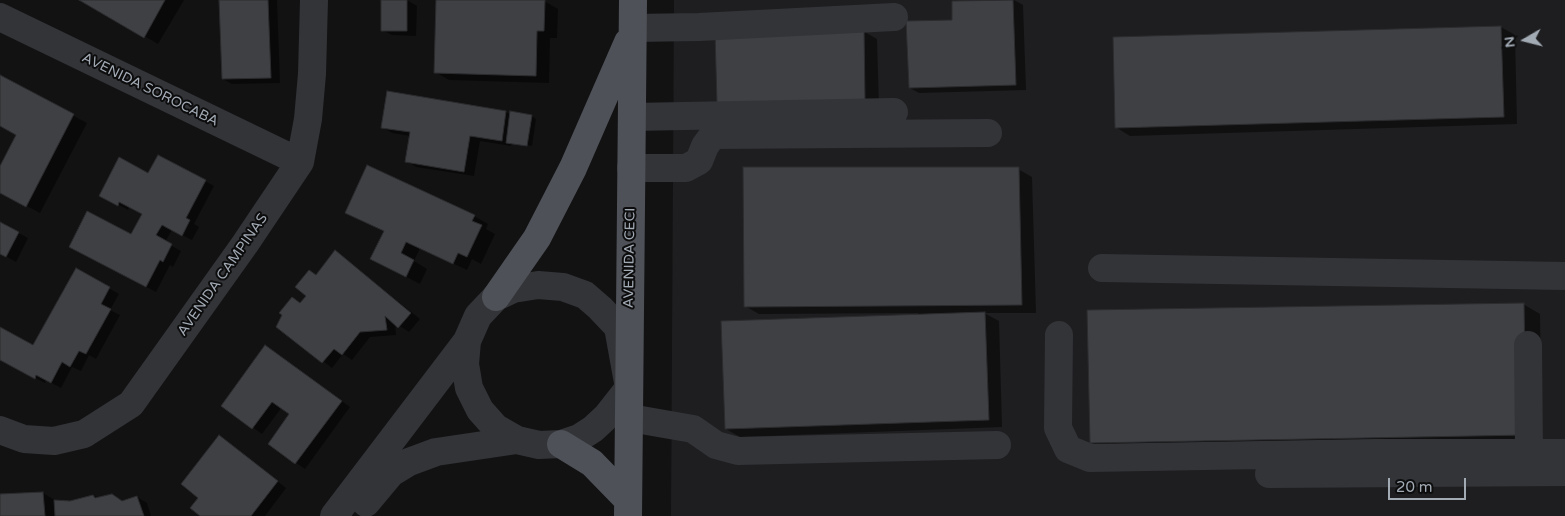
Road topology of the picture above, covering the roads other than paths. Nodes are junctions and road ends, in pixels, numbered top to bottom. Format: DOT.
graph roads {
  1 [pos="314,0"];
  2 [pos="633,0"];
  3 [pos="0,17"];
  4 [pos="894,17"];
  5 [pos="633,30"];
  6 [pos="894,112"];
  7 [pos="632,117"];
  8 [pos="988,133"];
  9 [pos="300,162"];
  10 [pos="632,168"];
  11 [pos="1102,268"];
  12 [pos="1565,276"];
  13 [pos="496,297"];
  14 [pos="1059,335"];
  15 [pos="467,340"];
  16 [pos="1528,345"];
  17 [pos="629,388"];
  18 [pos="630,418"];
  19 [pos="0,430"];
  20 [pos="517,440"];
  21 [pos="561,444"];
  22 [pos="997,445"];
  23 [pos="1529,453"];
  24 [pos="1565,453"];
  25 [pos="1565,472"];
  26 [pos="1255,474"];
  27 [pos="628,508"];
  28 [pos="334,516"];
  29 [pos="356,516"];
  1 -- 9 [label="street, AVENIDA CAMPINAS"];
  2 -- 5 [label="main road, AVENIDA CECI"];
  3 -- 9 [label="street, AVENIDA SOROCABA"];
  4 -- 5 [label="street"];
  5 -- 7 [label="main road, AVENIDA CECI"];
  5 -- 13 [label="main road"];
  6 -- 7 [label="street"];
  7 -- 10 [label="main road, AVENIDA CECI"];
  8 -- 10 [label="street"];
  9 -- 19 [label="street, AVENIDA CAMPINAS"];
  10 -- 17 [label="main road, AVENIDA CECI"];
  11 -- 12 [label="street"];
  13 -- 15 [label="street"];
  13 -- 17 [label="street"];
  14 -- 23 [label="street"];
  15 -- 20 [label="street"];
  15 -- 28 [label="street"];
  16 -- 23 [label="street"];
  17 -- 18 [label="main road, AVENIDA CECI"];
  17 -- 21 [label="street"];
  18 -- 22 [label="street"];
  18 -- 27 [label="main road, AVENIDA CECI"];
  20 -- 21 [label="street"];
  20 -- 29 [label="street"];
  21 -- 27 [label="main road"];
  23 -- 24 [label="street"];
  25 -- 26 [label="street"];
}
